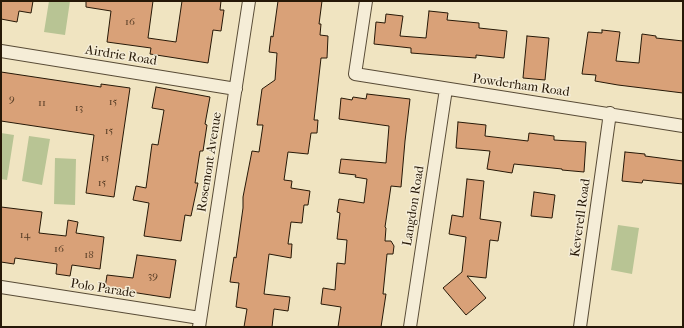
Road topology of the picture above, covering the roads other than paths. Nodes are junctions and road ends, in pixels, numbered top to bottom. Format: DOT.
graph roads {
  1 [pos="249,1"];
  2 [pos="366,1"];
  3 [pos="1,51"];
  4 [pos="236,89"];
  5 [pos="446,89"];
  6 [pos="610,114"];
  7 [pos="683,126"];
  8 [pos="1,287"];
  9 [pos="199,323"];
  10 [pos="410,327"];
  11 [pos="580,327"];
  1 -- 4 [label="street, Rosemont Avenue"];
  2 -- 5 [label="street, Powderham Road"];
  3 -- 4 [label="street, Airdrie Road"];
  4 -- 9 [label="street, Rosemont Avenue"];
  5 -- 6 [label="street, Powderham Road"];
  5 -- 10 [label="street, Langdon Road"];
  6 -- 7 [label="street, Powderham Road"];
  6 -- 11 [label="street, Keverell Road"];
  8 -- 9 [label="street, Polo Parade"];
}
